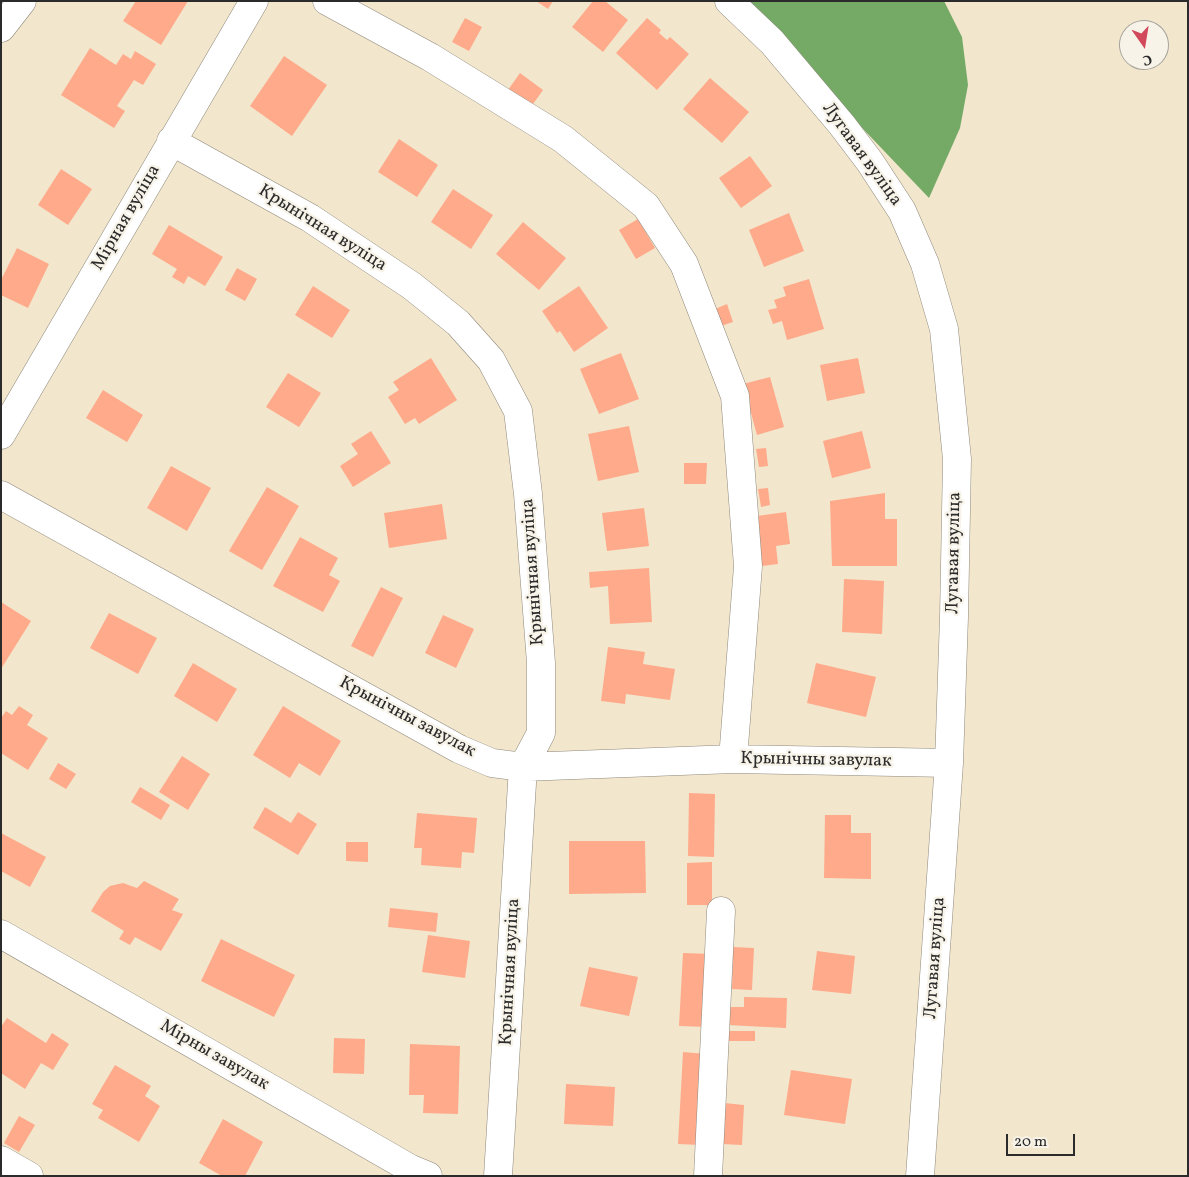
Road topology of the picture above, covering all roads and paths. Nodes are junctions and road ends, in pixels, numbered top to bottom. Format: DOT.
graph roads {
  1 [pos="22,1"];
  2 [pos="254,1"];
  3 [pos="328,1"];
  4 [pos="729,1"];
  5 [pos="1,28"];
  6 [pos="172,141"];
  7 [pos="1,435"];
  8 [pos="1,495"];
  9 [pos="733,760"];
  10 [pos="949,763"];
  11 [pos="523,766"];
  12 [pos="721,911"];
  13 [pos="1,934"];
  14 [pos="1,1160"];
  15 [pos="30,1176"];
  16 [pos="428,1176"];
  17 [pos="498,1176"];
  18 [pos="708,1176"];
  19 [pos="920,1176"];
  1 -- 5 [label="street"];
  2 -- 6 [label="street, Мірная вуліца"];
  3 -- 9 [label="street"];
  4 -- 10 [label="street, Лугавая вуліца"];
  6 -- 7 [label="street, Мірная вуліца"];
  6 -- 11 [label="street, Крынічная вуліца"];
  8 -- 11 [label="street, Крынічны завулак"];
  9 -- 10 [label="street, Крынічны завулак"];
  9 -- 11 [label="street, Крынічны завулак"];
  10 -- 19 [label="street, Лугавая вуліца"];
  11 -- 17 [label="street, Крынічная вуліца"];
  12 -- 18 [label="street"];
  13 -- 16 [label="street, Мірны завулак"];
  14 -- 15 [label="street"];
}
